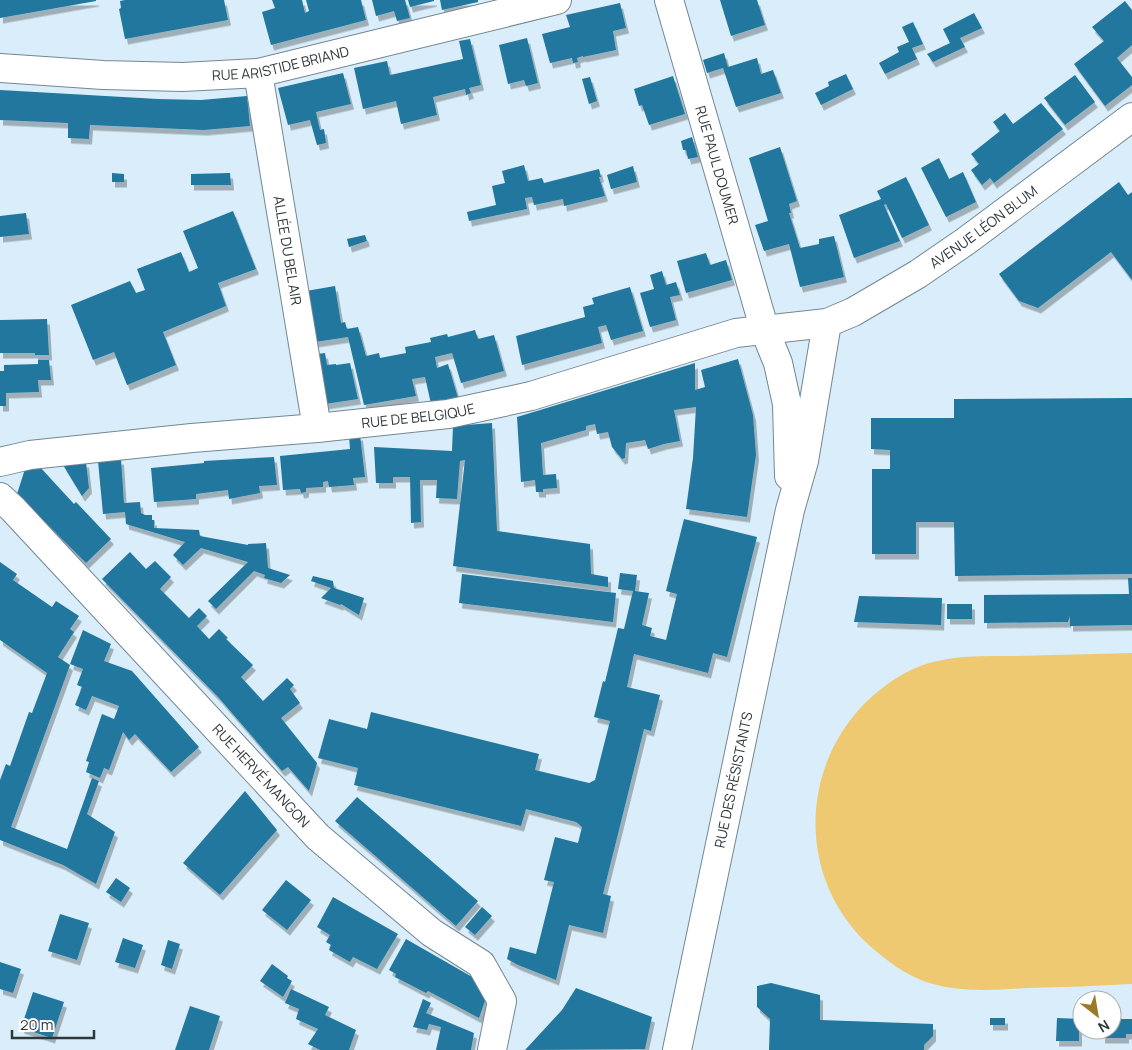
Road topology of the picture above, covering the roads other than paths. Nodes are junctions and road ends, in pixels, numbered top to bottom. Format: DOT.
graph roads {
  1 [pos="557,0"];
  2 [pos="670,0"];
  3 [pos="0,68"];
  4 [pos="258,73"];
  5 [pos="1132,118"];
  6 [pos="828,323"];
  7 [pos="765,331"];
  8 [pos="317,428"];
  9 [pos="0,462"];
  10 [pos="0,497"];
  11 [pos="790,510"];
  12 [pos="492,1050"];
  13 [pos="677,1050"];
  1 -- 4 [label="street, RUE ARISTIDE BRIAND"];
  2 -- 7 [label="street, RUE PAUL DOUMER"];
  3 -- 4 [label="street, RUE ARISTIDE BRIAND"];
  4 -- 8 [label="street, ALLÉE DU BEL AIR"];
  5 -- 6 [label="street, AVENUE LÉON BLUM"];
  6 -- 7 [label="street, RUE DE BELGIQUE"];
  6 -- 11 [label="street, RUE DES RÉSISTANTS"];
  7 -- 8 [label="street, RUE DE BELGIQUE"];
  7 -- 11 [label="street, RUE DES RÉSISTANTS"];
  8 -- 9 [label="street, RUE DE BELGIQUE"];
  10 -- 12 [label="street, RUE HERVÉ MANGON"];
  11 -- 13 [label="street, RUE DES RÉSISTANTS"];
}
